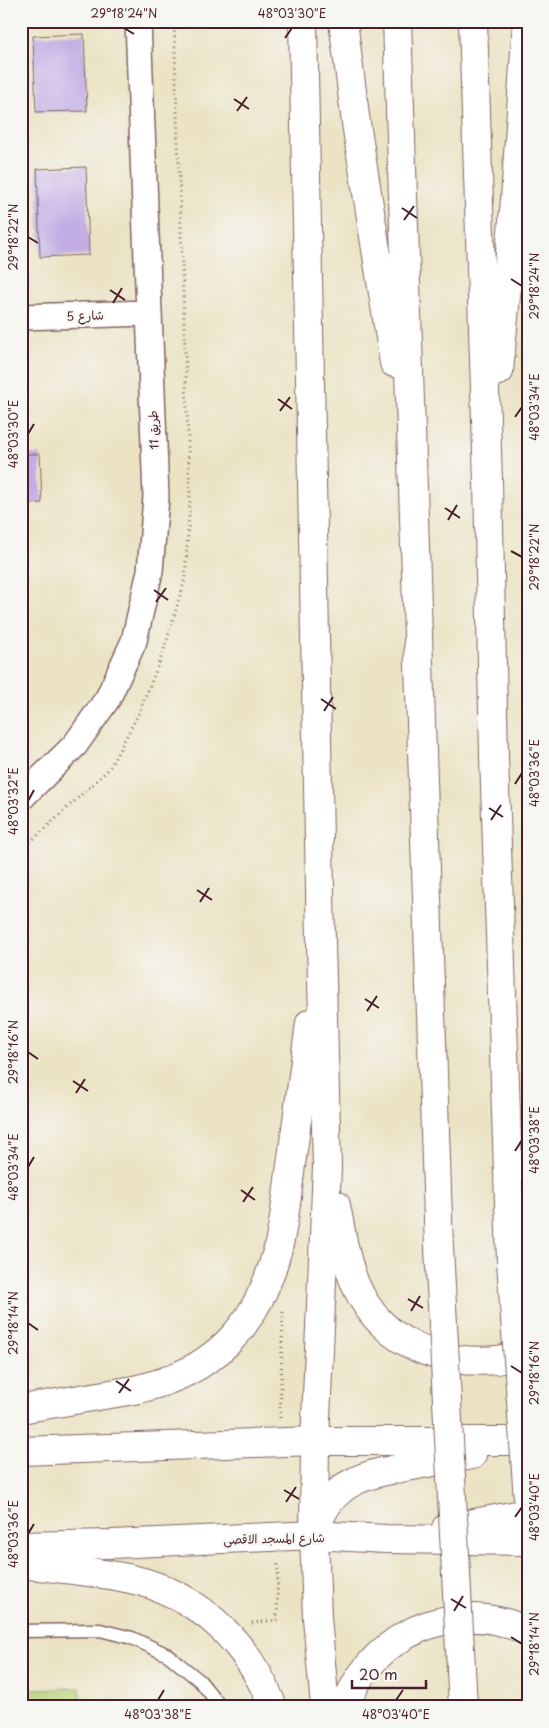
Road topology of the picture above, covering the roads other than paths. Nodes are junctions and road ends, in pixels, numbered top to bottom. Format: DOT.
graph roads {
  1 [pos="138,21"];
  2 [pos="303,21"];
  3 [pos="343,21"];
  4 [pos="398,21"];
  5 [pos="472,21"];
  6 [pos="526,21"];
  7 [pos="148,313"];
  8 [pos="21,317"];
  9 [pos="488,482"];
  10 [pos="412,483"];
  11 [pos="21,798"];
  12 [pos="321,942"];
  13 [pos="328,1166"];
  14 [pos="528,1353"];
  15 [pos="21,1409"];
  16 [pos="315,1441"];
  17 [pos="528,1441"];
  18 [pos="528,1445"];
  19 [pos="21,1451"];
  20 [pos="528,1499"];
  21 [pos="528,1512"];
  22 [pos="314,1536"];
  23 [pos="386,1539"];
  24 [pos="528,1541"];
  25 [pos="21,1546"];
  26 [pos="21,1564"];
  27 [pos="21,1631"];
  28 [pos="528,1632"];
  29 [pos="221,1707"];
  30 [pos="274,1707"];
  31 [pos="325,1707"];
  32 [pos="344,1707"];
  33 [pos="463,1707"];
  1 -- 7 [label="street, طريق 11"];
  2 -- 12 [label="main road"];
  3 -- 10 [label="main road"];
  4 -- 10 [label="main road"];
  5 -- 9 [label="main road"];
  6 -- 9 [label="main road"];
  7 -- 8 [label="street, شارع 5"];
  7 -- 11 [label="street, طريق 11"];
  9 -- 20 [label="main road, bridge"];
  10 -- 33 [label="main road, bridge"];
  12 -- 13 [label="main road"];
  12 -- 15 [label="main road"];
  13 -- 14 [label="main road"];
  13 -- 16 [label="main road"];
  16 -- 17 [label="main road"];
  16 -- 19 [label="main road"];
  16 -- 22 [label="main road"];
  18 -- 22 [label="main road"];
  21 -- 23 [label="main road"];
  22 -- 23 [label="main road, شارع المسجد الاقصى"];
  22 -- 25 [label="main road, شارع المسجد الاقصى"];
  22 -- 31 [label="main road"];
  23 -- 24 [label="main road, شارع المسجد الاقصى"];
  26 -- 30 [label="main road"];
  27 -- 29 [label="lane"];
  28 -- 32 [label="main road"];
}
